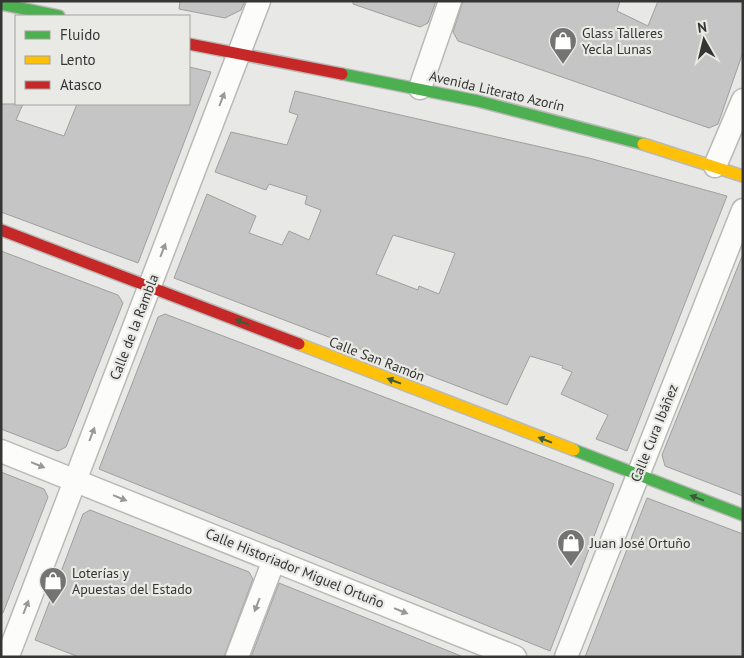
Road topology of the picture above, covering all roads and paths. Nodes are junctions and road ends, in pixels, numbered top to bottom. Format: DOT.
graph roads {
  1 [pos="259,1"];
  2 [pos="450,1"];
  3 [pos="1,4"];
  4 [pos="54,15"];
  5 [pos="190,44"];
  6 [pos="240,54"];
  7 [pos="420,88"];
  8 [pos="743,100"];
  9 [pos="716,166"];
  10 [pos="743,176"];
  11 [pos="743,210"];
  12 [pos="1,230"];
  13 [pos="149,286"];
  14 [pos="1,451"];
  15 [pos="637,475"];
  16 [pos="75,480"];
  17 [pos="743,515"];
  18 [pos="274,560"];
  19 [pos="10,653"];
  20 [pos="237,657"];
  21 [pos="515,657"];
  22 [pos="566,657"];
  1 -- 6 [label="street, Calle de la Rambla"];
  2 -- 7 [label="street"];
  3 -- 4 [label="street"];
  5 -- 6 [label="street, Avenida Literato Azorín"];
  6 -- 7 [label="street, Avenida Literato Azorín"];
  13 -- 6 [label="street, Calle de la Rambla, one-way"];
  7 -- 9 [label="street, Avenida Literato Azorín"];
  8 -- 9 [label="street"];
  9 -- 10 [label="street, Avenida Literato Azorín"];
  11 -- 15 [label="street, Calle Cura Ibáñez"];
  12 -- 13 [label="street, Calle San Ramón"];
  15 -- 13 [label="street, Calle San Ramón, one-way"];
  16 -- 13 [label="street, Calle de la Rambla, one-way"];
  14 -- 16 [label="street, Calle Historiador Miguel Ortuño, one-way"];
  17 -- 15 [label="street, Calle San Ramón, one-way"];
  15 -- 22 [label="street, Calle Cura Ibáñez"];
  16 -- 18 [label="street, Calle Historiador Miguel Ortuño, one-way"];
  19 -- 16 [label="street, Calle de la Rambla, one-way"];
  18 -- 20 [label="street, one-way"];
  18 -- 21 [label="street, Calle Historiador Miguel Ortuño, one-way"];
}
